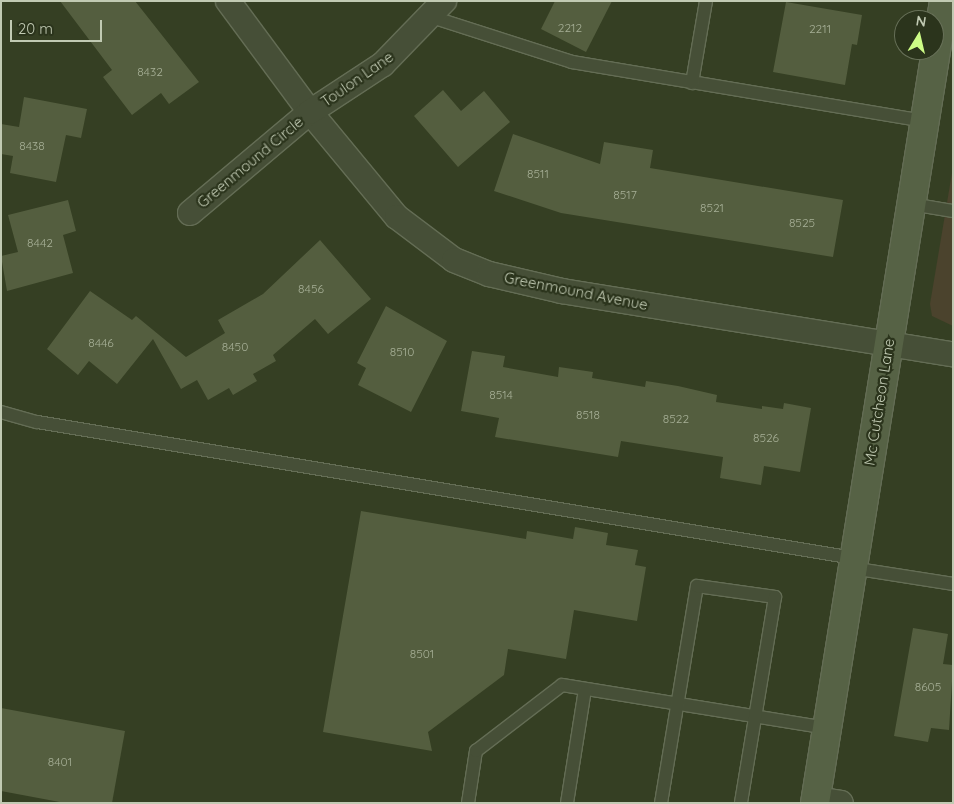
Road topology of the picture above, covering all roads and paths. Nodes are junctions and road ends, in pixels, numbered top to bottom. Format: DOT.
graph roads {
  1 [pos="228,1"];
  2 [pos="706,1"];
  3 [pos="944,1"];
  4 [pos="438,9"];
  5 [pos="692,83"];
  6 [pos="310,112"];
  7 [pos="925,121"];
  8 [pos="912,204"];
  9 [pos="953,211"];
  10 [pos="190,213"];
  11 [pos="889,343"];
  12 [pos="953,354"];
  13 [pos="1,412"];
  14 [pos="852,563"];
  15 [pos="953,584"];
  16 [pos="585,689"];
  17 [pos="676,704"];
  18 [pos="754,716"];
  19 [pos="828,728"];
  20 [pos="824,801"];
  21 [pos="468,803"];
  22 [pos="567,803"];
  23 [pos="661,803"];
  24 [pos="741,803"];
  1 -- 6 [label="street, Greenmound Avenue"];
  2 -- 5 [label="lane"];
  3 -- 7 [label="street, Mc Cutcheon Lane"];
  4 -- 5 [label="lane"];
  4 -- 6 [label="street, Toulon Lane"];
  5 -- 7 [label="lane"];
  6 -- 10 [label="street, Greenmound Circle"];
  6 -- 11 [label="street, Greenmound Avenue"];
  7 -- 8 [label="street, Mc Cutcheon Lane"];
  8 -- 9 [label="lane"];
  8 -- 11 [label="street, Mc Cutcheon Lane"];
  11 -- 12 [label="street, Greenmound Avenue"];
  11 -- 14 [label="street, Mc Cutcheon Lane"];
  13 -- 14 [label="lane"];
  14 -- 15 [label="lane"];
  14 -- 19 [label="street, Mc Cutcheon Lane"];
  16 -- 17 [label="lane"];
  16 -- 21 [label="lane"];
  16 -- 22 [label="lane"];
  17 -- 18 [label="lane"];
  17 -- 18 [label="lane"];
  17 -- 23 [label="lane"];
  18 -- 19 [label="lane"];
  18 -- 24 [label="lane"];
  19 -- 20 [label="street, Mc Cutcheon Lane"];
}
